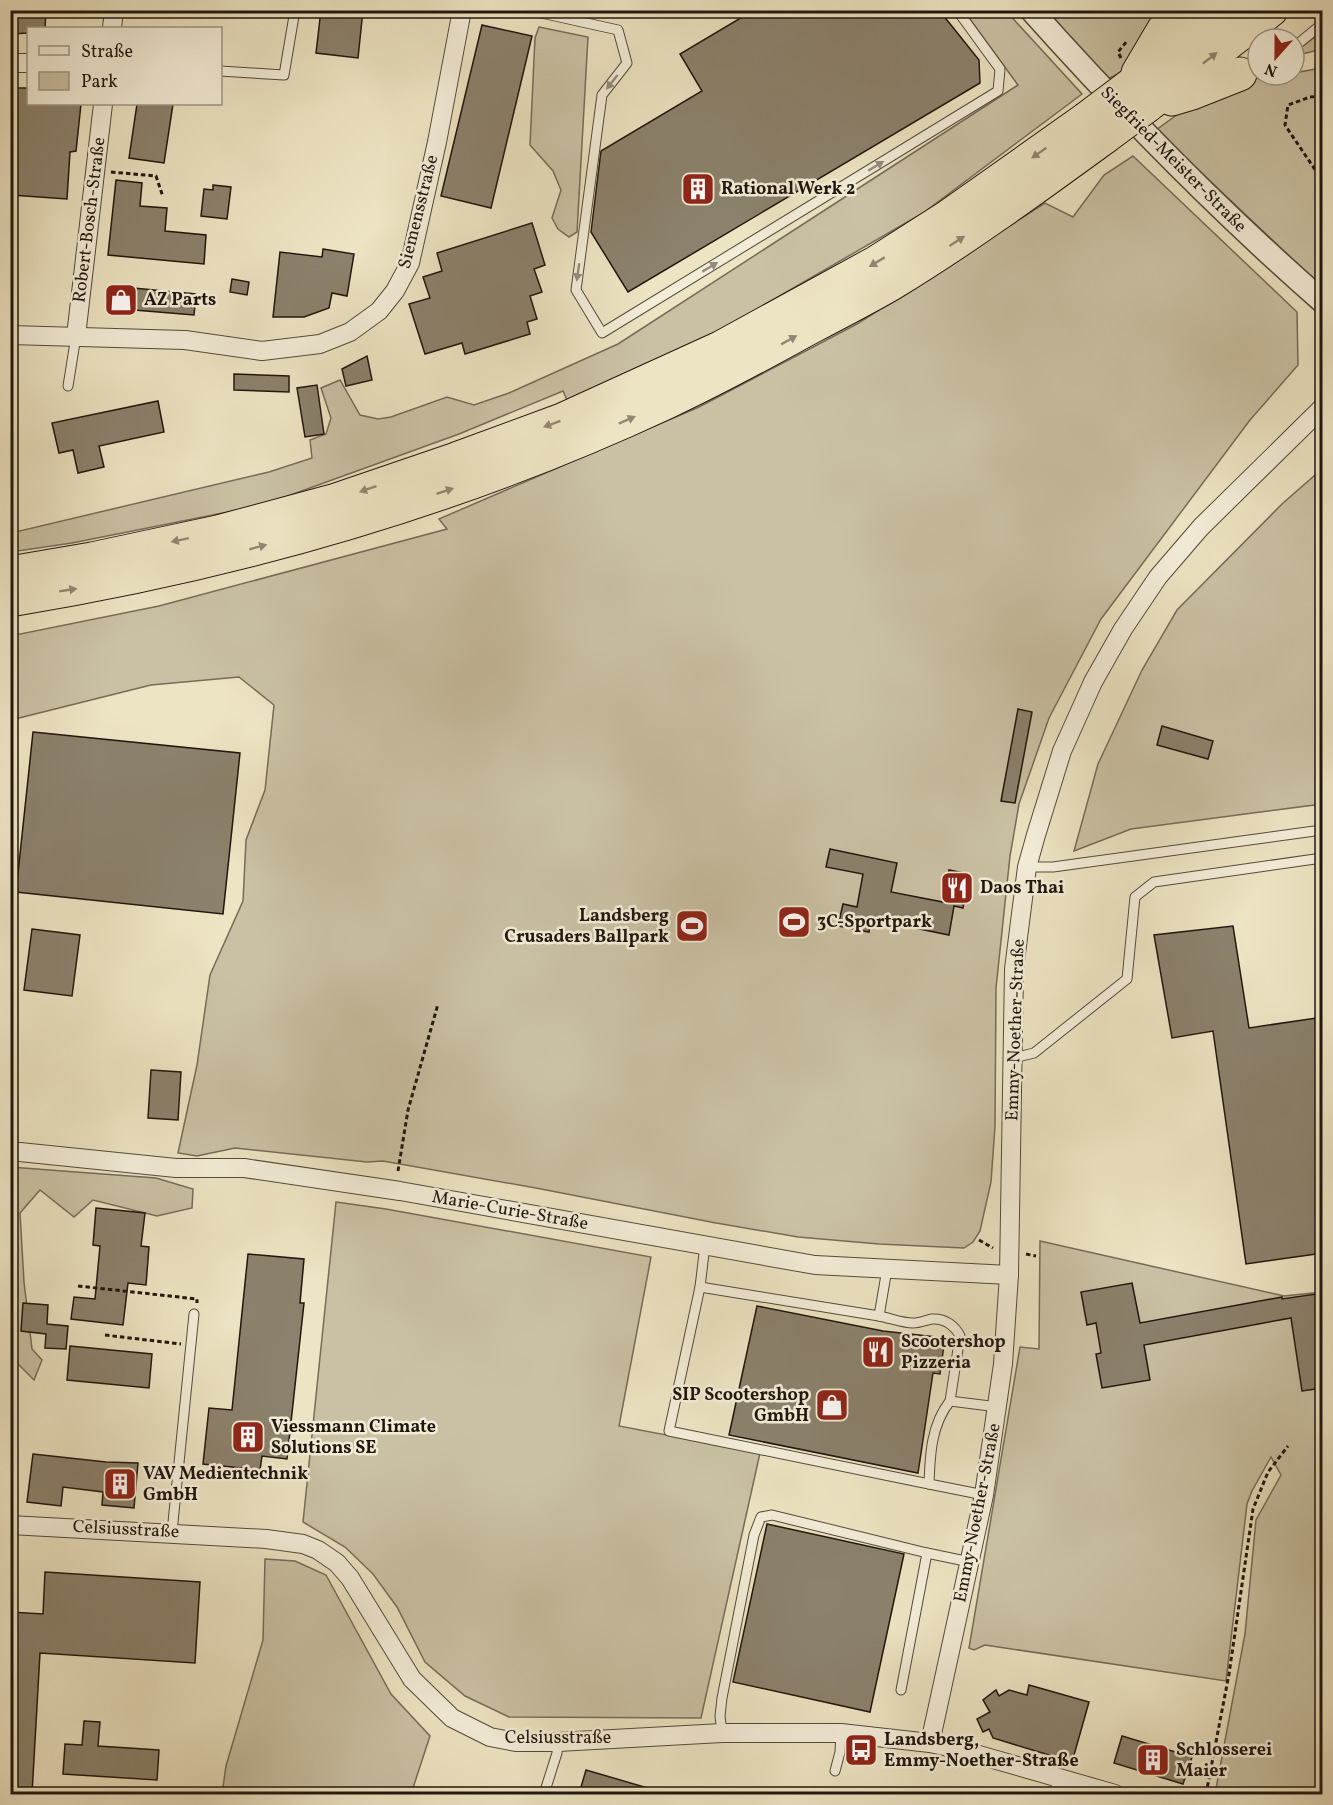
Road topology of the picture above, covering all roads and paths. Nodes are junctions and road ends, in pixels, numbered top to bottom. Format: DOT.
graph roads {
  1 [pos="114,10"];
  2 [pos="295,10"];
  3 [pos="462,10"];
  4 [pos="528,10"];
  5 [pos="957,10"];
  6 [pos="1031,10"];
  7 [pos="1179,10"];
  8 [pos="1229,10"];
  9 [pos="1271,10"];
  10 [pos="1323,24"];
  11 [pos="112,27"];
  12 [pos="1306,37"];
  13 [pos="10,63"];
  14 [pos="27,63"];
  15 [pos="222,71"];
  16 [pos="1240,74"];
  17 [pos="1139,96"];
  18 [pos="1323,96"];
  19 [pos="103,105"];
  20 [pos="1096,128"];
  21 [pos="96,170"];
  22 [pos="1323,180"];
  23 [pos="163,197"];
  24 [pos="1323,301"];
  25 [pos="10,335"];
  26 [pos="76,336"];
  27 [pos="68,386"];
  28 [pos="1323,408"];
  29 [pos="10,573"];
  30 [pos="10,600"];
  31 [pos="1323,830"];
  32 [pos="1323,858"];
  33 [pos="1027,867"];
  34 [pos="438,1004"];
  35 [pos="1013,1058"];
  36 [pos="10,1151"];
  37 [pos="398,1171"];
  38 [pos="705,1245"];
  39 [pos="887,1269"];
  40 [pos="1009,1275"];
  41 [pos="78,1286"];
  42 [pos="700,1287"];
  43 [pos="194,1314"];
  44 [pos="879,1316"];
  45 [pos="105,1335"];
  46 [pos="191,1346"];
  47 [pos="950,1401"];
  48 [pos="998,1407"];
  49 [pos="1288,1446"];
  50 [pos="929,1484"];
  51 [pos="984,1495"];
  52 [pos="10,1525"];
  53 [pos="172,1532"];
  54 [pos="927,1553"];
  55 [pos="970,1562"];
  56 [pos="901,1690"];
  57 [pos="722,1733"];
  58 [pos="841,1733"];
  59 [pos="558,1742"];
  60 [pos="930,1743"];
  61 [pos="835,1771"];
  62 [pos="1056,1786"];
  63 [pos="544,1794"];
  64 [pos="1115,1794"];
  65 [pos="1206,1794"];
  1 -- 11 [label="street"];
  2 -- 15 [label="lane"];
  3 -- 26 [label="street, Siemensstraße"];
  4 -- 5 [label="lane, one-way"];
  6 -- 24 [label="street, Siegfried-Meister-Straße"];
  7 -- 17 [label="highway"];
  8 -- 17 [label="highway"];
  17 -- 9 [label="highway, one-way"];
  10 -- 12 [label="lane"];
  13 -- 14 [label="street"];
  16 -- 17 [label="highway"];
  17 -- 20 [label="highway, bridge"];
  18 -- 22 [label="path"];
  19 -- 21 [label="street, Robert-Bosch-Straße"];
  20 -- 29 [label="highway, one-way"];
  30 -- 20 [label="highway, one-way"];
  21 -- 23 [label="path"];
  21 -- 26 [label="street, Robert-Bosch-Straße"];
  25 -- 26 [label="street, Siemensstraße"];
  26 -- 27 [label="lane"];
  28 -- 33 [label="street, Emmy-Noether-Straße"];
  31 -- 33 [label="lane"];
  32 -- 35 [label="lane"];
  33 -- 35 [label="street, Emmy-Noether-Straße"];
  34 -- 37 [label="path"];
  35 -- 40 [label="street, Emmy-Noether-Straße"];
  36 -- 38 [label="street, Marie-Curie-Straße"];
  38 -- 39 [label="street, Marie-Curie-Straße"];
  38 -- 42 [label="lane"];
  39 -- 40 [label="street, Marie-Curie-Straße"];
  39 -- 44 [label="lane"];
  40 -- 48 [label="street, Emmy-Noether-Straße"];
  41 -- 43 [label="path"];
  42 -- 44 [label="lane"];
  42 -- 50 [label="lane"];
  43 -- 46 [label="lane"];
  44 -- 47 [label="lane"];
  45 -- 46 [label="path"];
  46 -- 53 [label="lane"];
  47 -- 48 [label="lane"];
  47 -- 50 [label="lane"];
  48 -- 51 [label="street, Emmy-Noether-Straße"];
  49 -- 65 [label="path"];
  50 -- 51 [label="lane"];
  51 -- 55 [label="street, Emmy-Noether-Straße"];
  52 -- 53 [label="street, Celsiusstraße"];
  53 -- 59 [label="street, Celsiusstraße"];
  54 -- 55 [label="lane"];
  54 -- 56 [label="lane"];
  54 -- 57 [label="lane"];
  55 -- 60 [label="street, Emmy-Noether-Straße"];
  57 -- 58 [label="street, Celsiusstraße"];
  57 -- 59 [label="street, Celsiusstraße"];
  58 -- 60 [label="street, Celsiusstraße"];
  58 -- 61 [label="lane"];
  59 -- 63 [label="lane"];
  60 -- 62 [label="street, Celsiusstraße"];
  62 -- 64 [label="street, Celsiusstraße"];
}
